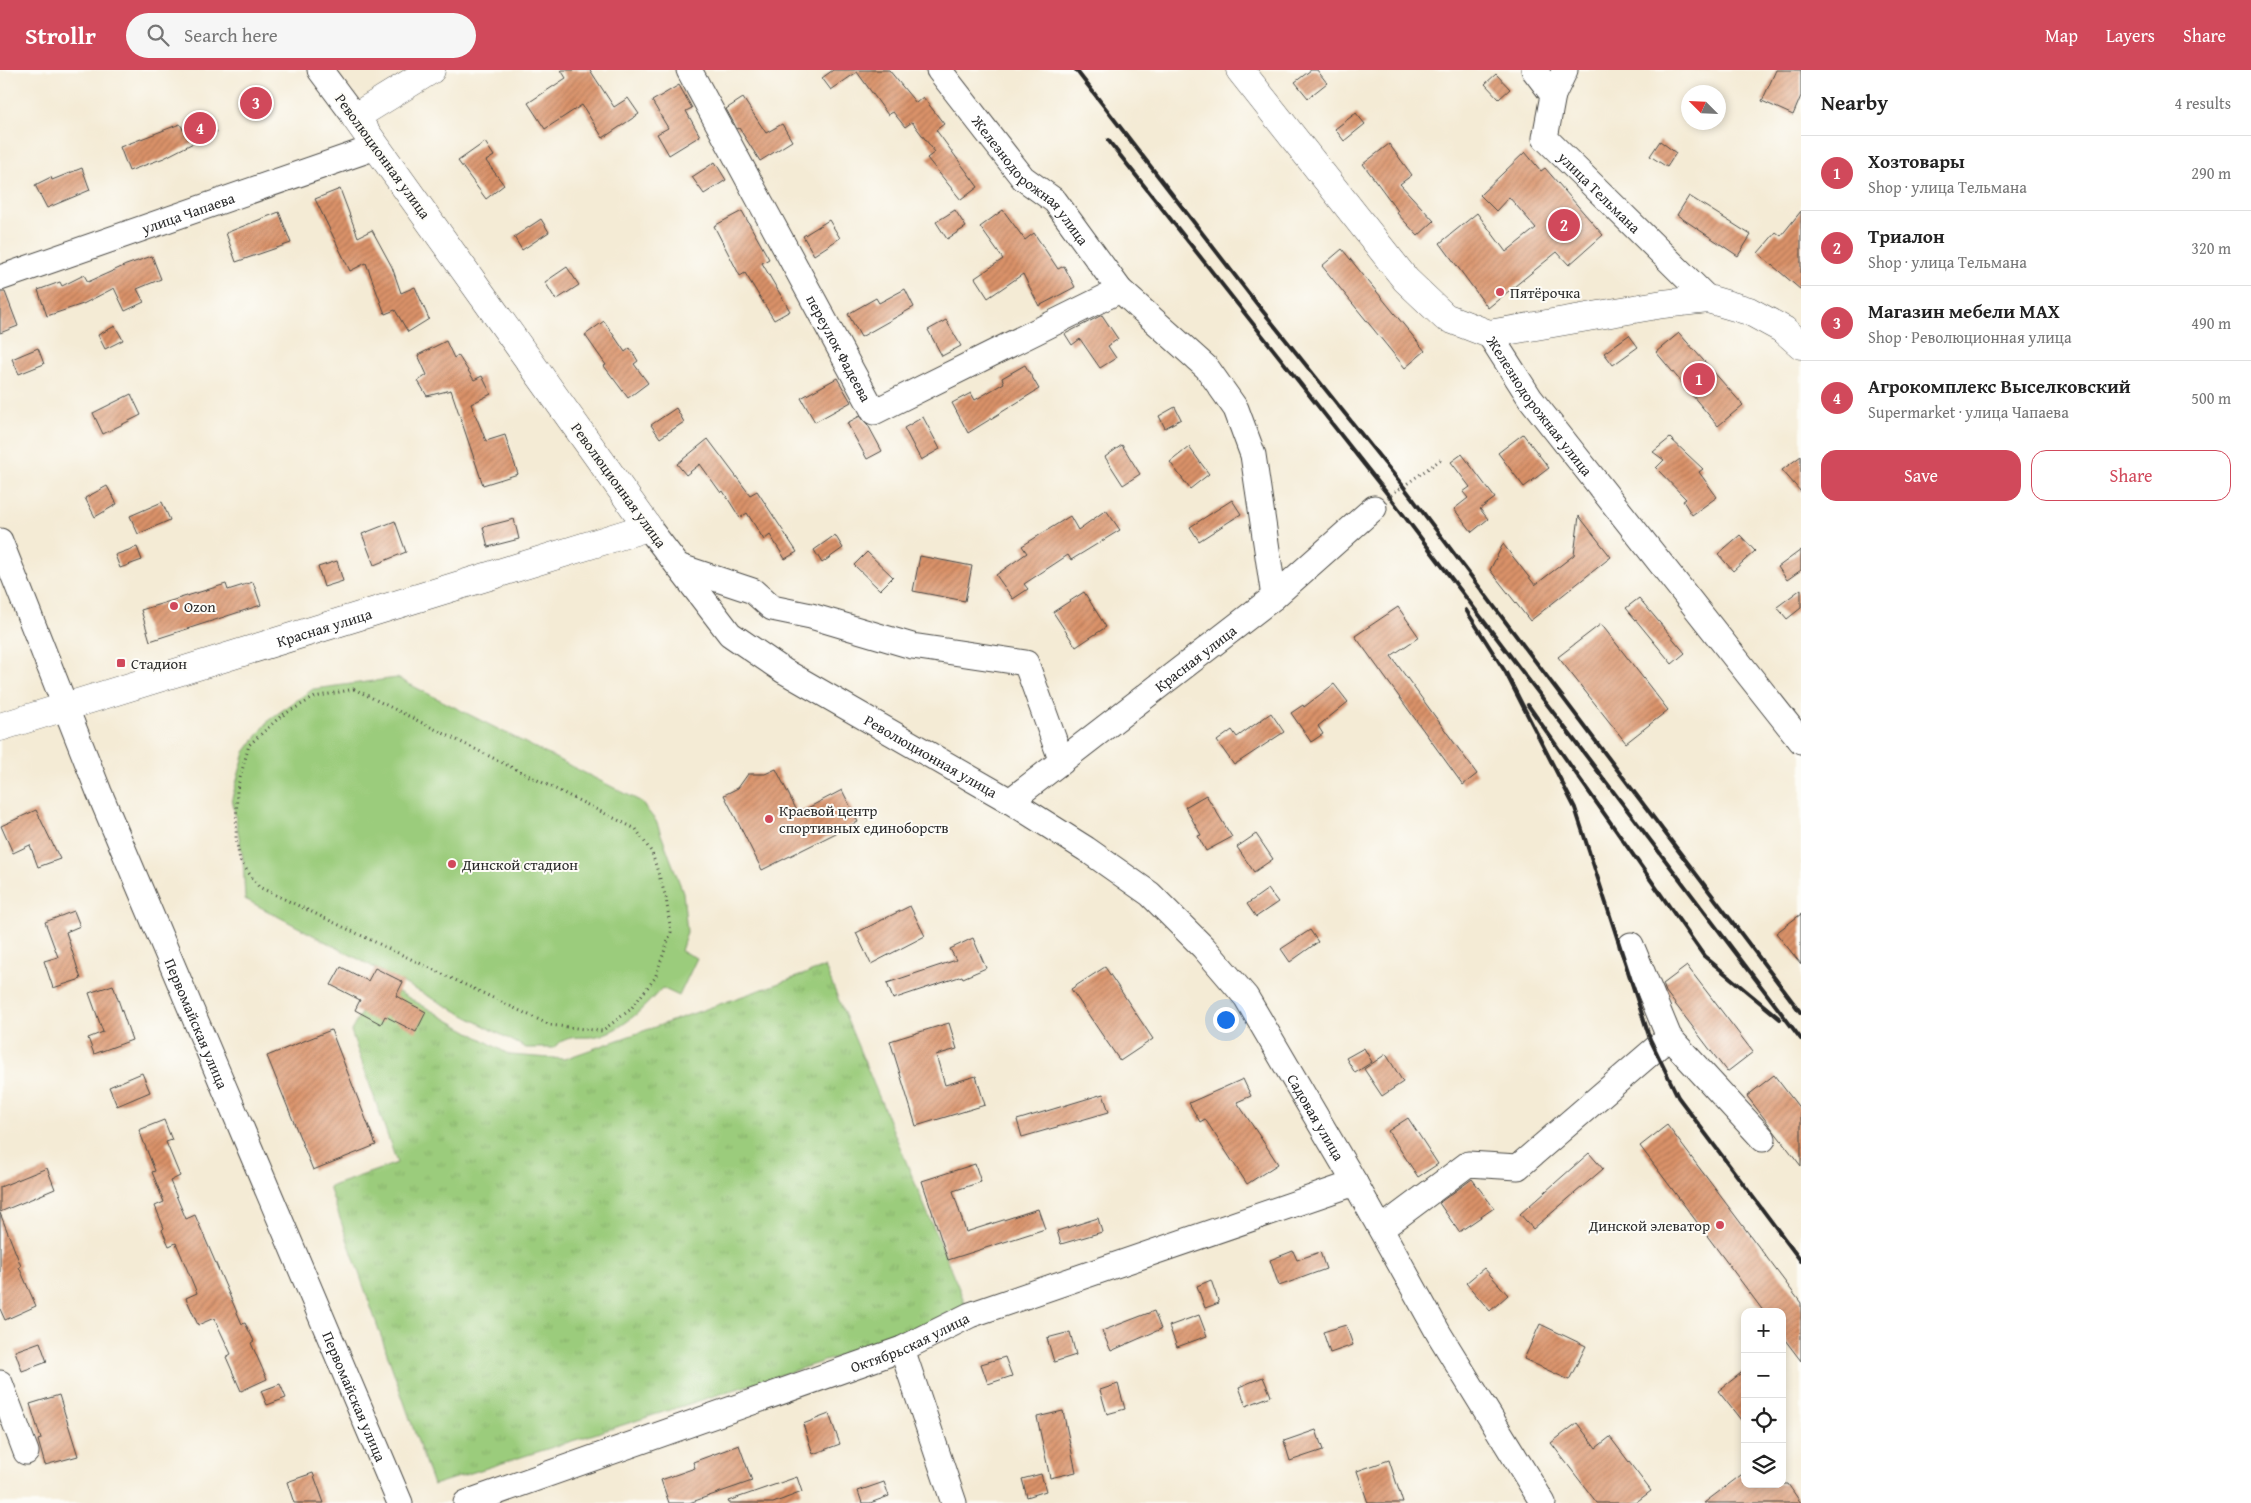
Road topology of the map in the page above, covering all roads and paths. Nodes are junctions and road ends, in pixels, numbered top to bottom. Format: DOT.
graph roads {
  1 [pos="320,70"];
  2 [pos="430,70"];
  3 [pos="689,70"];
  4 [pos="939,70"];
  5 [pos="1240,70"];
  6 [pos="1534,70"];
  7 [pos="1565,70"];
  8 [pos="1553,96"];
  9 [pos="354,117"];
  10 [pos="376,147"];
  11 [pos="0,278"];
  12 [pos="1120,290"];
  13 [pos="1708,299"];
  14 [pos="1489,334"];
  15 [pos="1801,345"];
  16 [pos="1443,458"];
  17 [pos="1374,508"];
  18 [pos="648,527"];
  19 [pos="0,540"];
  20 [pos="678,566"];
  21 [pos="1274,598"];
  22 [pos="67,708"];
  23 [pos="0,727"];
  24 [pos="1801,741"];
  25 [pos="1062,762"];
  26 [pos="1010,801"];
  27 [pos="259,888"];
  28 [pos="1631,945"];
  29 [pos="1669,1037"];
  30 [pos="1763,1139"];
  31 [pos="1354,1183"];
  32 [pos="1380,1230"];
  33 [pos="902,1349"];
  34 [pos="0,1383"];
  35 [pos="26,1452"];
  36 [pos="400,1503"];
  37 [pos="466,1503"];
  38 [pos="954,1503"];
  39 [pos="1543,1503"];
  1 -- 9 [label="street, Революционная улица"];
  2 -- 9 [label="main road"];
  3 -- 12 [label="street, переулок Фадеева"];
  4 -- 12 [label="street, Железнодорожная улица"];
  5 -- 14 [label="main road, Железнодорожная улица"];
  6 -- 8 [label="street"];
  7 -- 8 [label="street"];
  8 -- 13 [label="street, улица Тельмана"];
  9 -- 10 [label="main road, Революционная улица"];
  10 -- 11 [label="street, улица Чапаева"];
  10 -- 18 [label="main road, Революционная улица"];
  12 -- 21 [label="street, Железнодорожная улица"];
  13 -- 14 [label="main road, улица Тельмана"];
  13 -- 15 [label="main road, улица Тельмана"];
  14 -- 24 [label="street, Железнодорожная улица"];
  16 -- 17 [label="path"];
  17 -- 21 [label="street, Красная улица"];
  18 -- 20 [label="street, Революционная улица"];
  18 -- 22 [label="main road, Красная улица"];
  19 -- 22 [label="street, Первомайская улица"];
  20 -- 25 [label="street"];
  20 -- 26 [label="street, Революционная улица"];
  21 -- 25 [label="street, Красная улица"];
  22 -- 23 [label="main road, Красная улица"];
  22 -- 36 [label="street, Первомайская улица"];
  25 -- 26 [label="street, Красная улица"];
  26 -- 31 [label="street, Садовая улица"];
  27 -- 27 [label="path"];
  28 -- 29 [label="street"];
  29 -- 30 [label="street"];
  29 -- 32 [label="street"];
  31 -- 32 [label="street, Садовая улица"];
  31 -- 33 [label="street, Октябрьская улица"];
  32 -- 39 [label="street, Садовая улица"];
  33 -- 37 [label="street, Октябрьская улица"];
  33 -- 38 [label="street"];
  34 -- 35 [label="street"];
}
